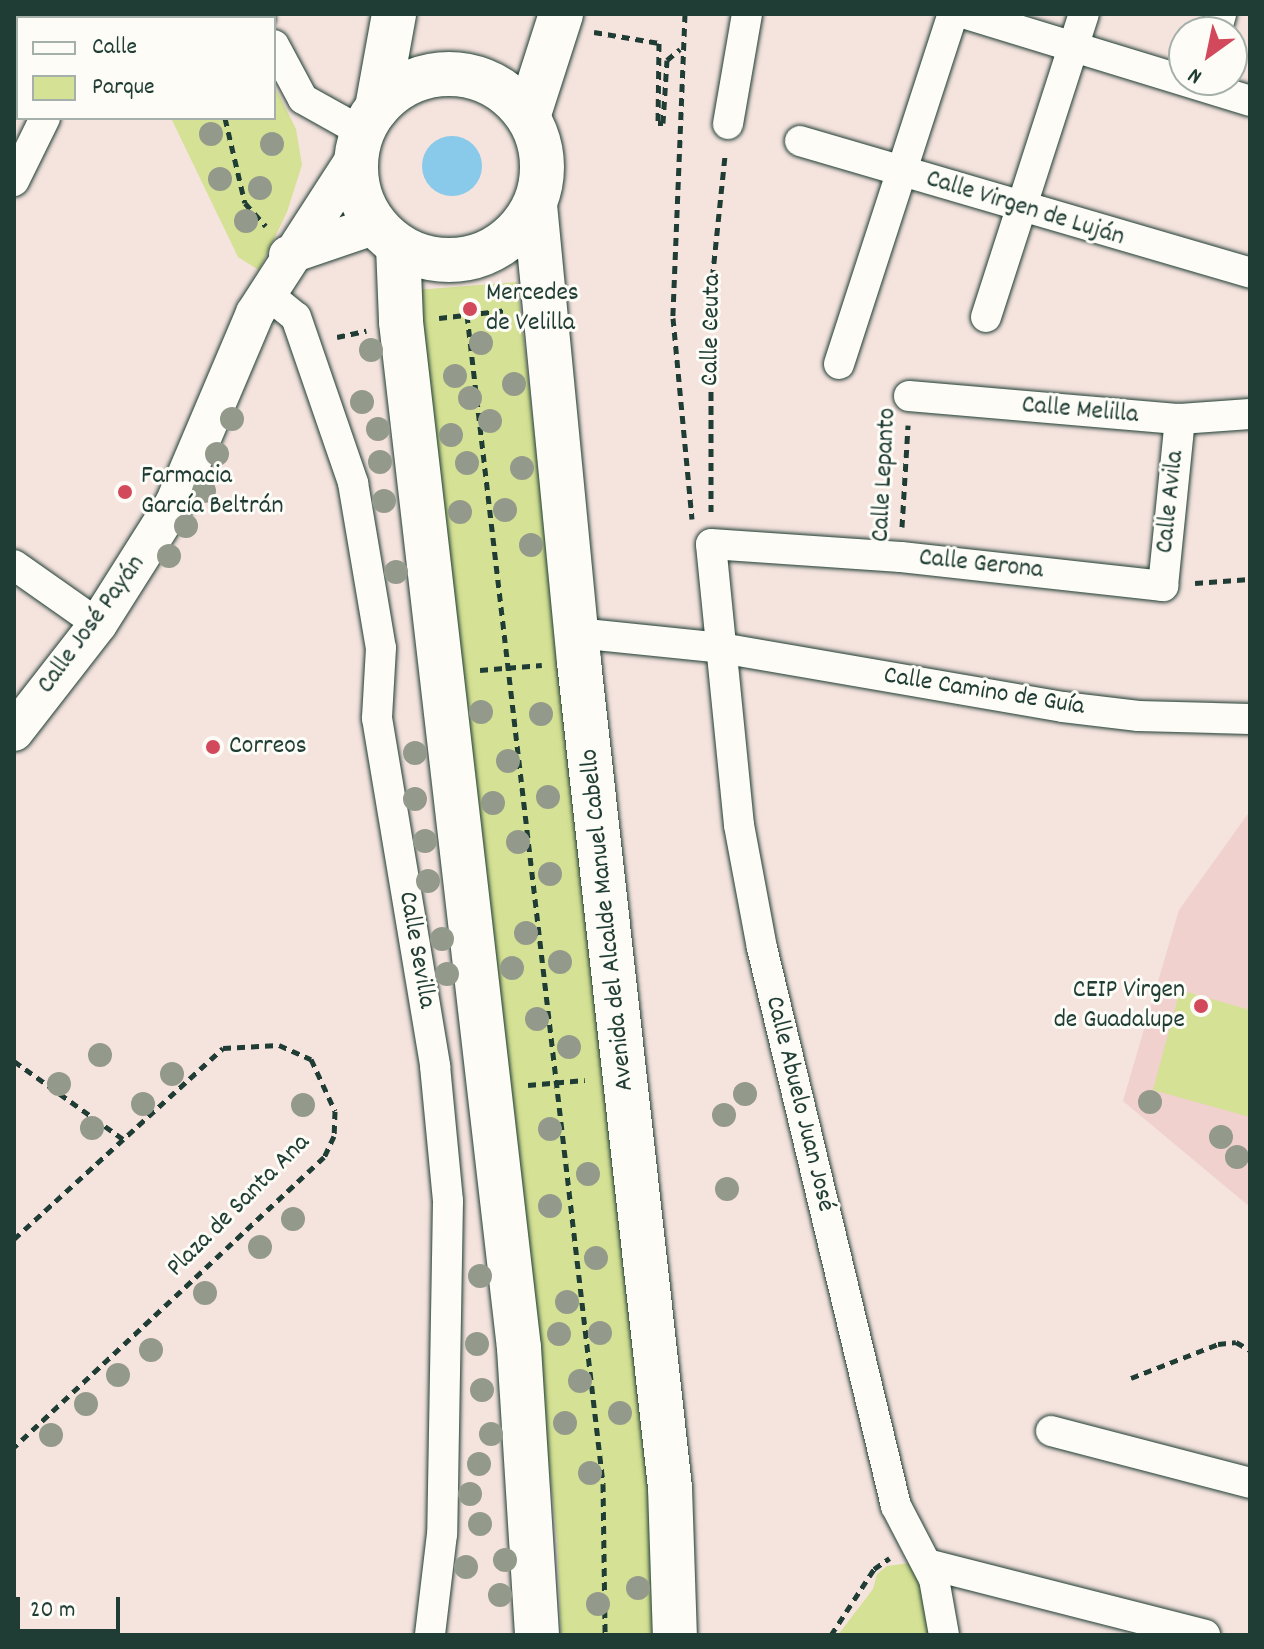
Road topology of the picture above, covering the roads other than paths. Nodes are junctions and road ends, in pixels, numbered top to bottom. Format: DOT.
graph roads {
  1 [pos="394,14"];
  2 [pos="747,14"];
  3 [pos="953,14"];
  4 [pos="966,14"];
  5 [pos="1084,14"];
  6 [pos="558,20"];
  7 [pos="1073,48"];
  8 [pos="276,49"];
  9 [pos="1168,75"];
  10 [pos="528,117"];
  11 [pos="44,120"];
  12 [pos="728,124"];
  13 [pos="365,132"];
  14 [pos="800,141"];
  15 [pos="901,172"];
  16 [pos="14,181"];
  17 [pos="535,205"];
  18 [pos="1022,208"];
  19 [pos="387,235"];
  20 [pos="274,247"];
  21 [pos="1250,273"];
  22 [pos="266,293"];
  23 [pos="986,317"];
  24 [pos="839,364"];
  25 [pos="909,396"];
  26 [pos="1250,414"];
  27 [pos="1180,419"];
  28 [pos="14,565"];
  29 [pos="1163,586"];
  30 [pos="98,624"];
  31 [pos="577,633"];
  32 [pos="721,648"];
  33 [pos="1250,719"];
  34 [pos="14,732"];
  35 [pos="1051,1431"];
  36 [pos="1250,1483"];
  37 [pos="922,1558"];
  38 [pos="430,1635"];
  39 [pos="537,1635"];
  40 [pos="675,1635"];
  41 [pos="944,1635"];
  42 [pos="1205,1635"];
  1 -- 13 [label="main road"];
  2 -- 12 [label="street"];
  3 -- 15 [label="street"];
  4 -- 7 [label="street"];
  5 -- 7 [label="street"];
  6 -- 10 [label="main road"];
  7 -- 9 [label="street"];
  7 -- 18 [label="street"];
  8 -- 13 [label="street"];
  10 -- 13 [label="main road"];
  10 -- 17 [label="main road"];
  11 -- 16 [label="street"];
  13 -- 19 [label="main road"];
  13 -- 20 [label="street, Calle José Payán"];
  14 -- 15 [label="street, Calle Virgen de Luján"];
  15 -- 18 [label="street, Calle Virgen de Luján"];
  15 -- 24 [label="street"];
  17 -- 19 [label="main road"];
  17 -- 31 [label="main road, Avenida del Alcalde Manuel Cabello"];
  18 -- 21 [label="street, Calle Virgen de Luján"];
  18 -- 23 [label="street"];
  19 -- 20 [label="street"];
  19 -- 39 [label="main road"];
  20 -- 22 [label="street, Calle José Payán"];
  22 -- 30 [label="street, Calle José Payán"];
  22 -- 38 [label="street, Calle Sevilla"];
  25 -- 27 [label="street, Calle Melilla"];
  26 -- 27 [label="street, Calle Melilla"];
  27 -- 29 [label="street, Calle Avila"];
  28 -- 30 [label="street"];
  29 -- 32 [label="street, Calle Gerona"];
  30 -- 34 [label="street, Calle José Payán"];
  31 -- 32 [label="street, Calle Camino de Guía"];
  31 -- 40 [label="main road, Avenida del Alcalde Manuel Cabello"];
  32 -- 33 [label="street, Calle Camino de Guía"];
  32 -- 37 [label="street, Calle Abuelo Juan José"];
  35 -- 36 [label="street"];
  37 -- 41 [label="street, Calle Abuelo Juan José"];
  37 -- 42 [label="street"];
}
